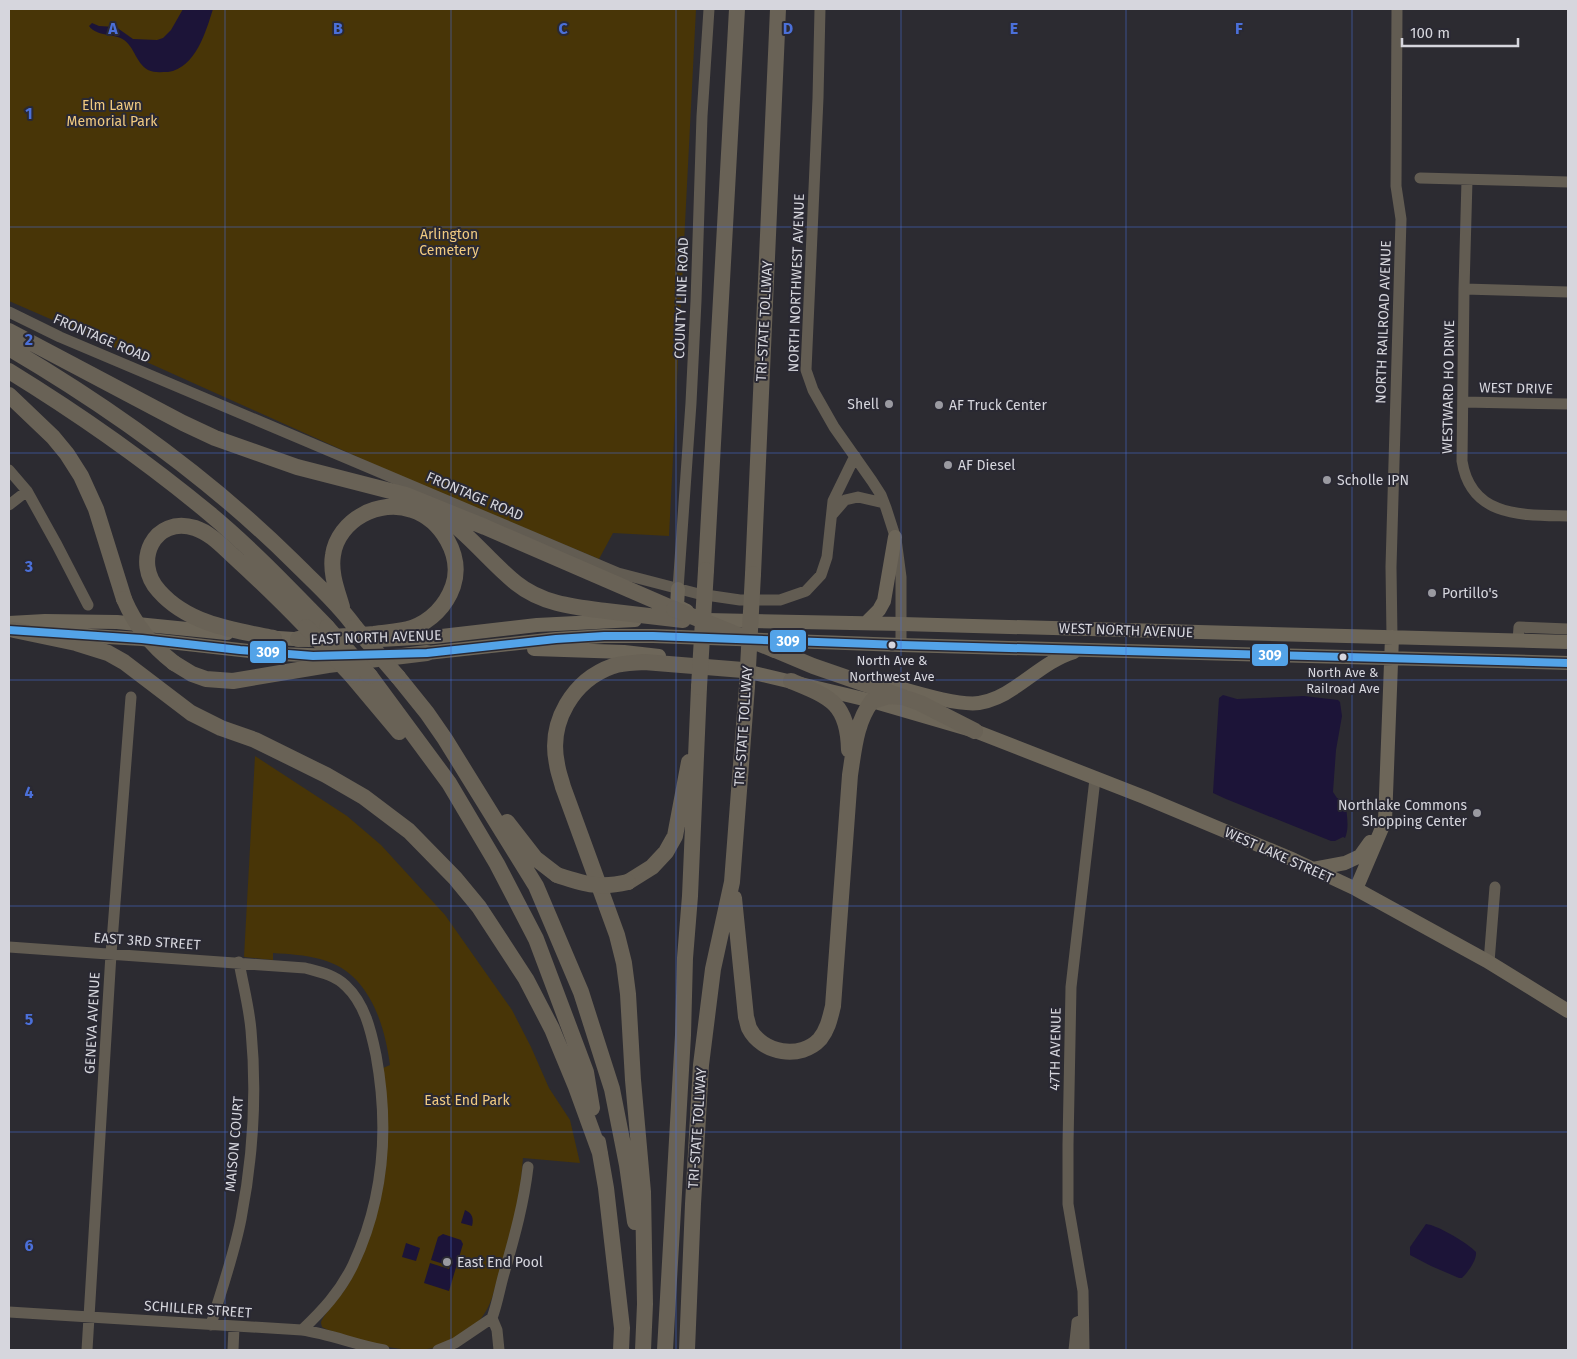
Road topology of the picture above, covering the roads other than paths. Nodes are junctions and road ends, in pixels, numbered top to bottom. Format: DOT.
graph roads {
  1 [pos="709,9"];
  2 [pos="737,9"];
  3 [pos="778,9"];
  4 [pos="820,9"];
  5 [pos="1397,9"];
  6 [pos="1420,178"];
  7 [pos="1467,180"];
  8 [pos="1568,182"];
  9 [pos="1464,289"];
  10 [pos="1568,292"];
  11 [pos="9,312"];
  12 [pos="9,331"];
  13 [pos="9,348"];
  14 [pos="9,372"];
  15 [pos="9,395"];
  16 [pos="1463,402"];
  17 [pos="1568,404"];
  18 [pos="854,456"];
  19 [pos="9,470"];
  20 [pos="27,491"];
  21 [pos="406,495"];
  22 [pos="884,503"];
  23 [pos="9,505"];
  24 [pos="832,515"];
  25 [pos="1568,516"];
  26 [pos="895,537"];
  27 [pos="678,589"];
  28 [pos="88,605"];
  29 [pos="343,609"];
  30 [pos="681,613"];
  31 [pos="866,623"];
  32 [pos="902,624"];
  33 [pos="11,628"];
  34 [pos="1568,629"];
  35 [pos="302,633"];
  36 [pos="1519,634"];
  37 [pos="681,636"];
  38 [pos="1392,637"];
  39 [pos="274,638"];
  40 [pos="1568,642"];
  41 [pos="901,646"];
  42 [pos="775,648"];
  43 [pos="1082,650"];
  44 [pos="453,651"];
  45 [pos="427,653"];
  46 [pos="1568,654"];
  47 [pos="1391,658"];
  48 [pos="1492,661"];
  49 [pos="1568,663"];
  50 [pos="743,670"];
  51 [pos="790,681"];
  52 [pos="131,697"];
  53 [pos="903,697"];
  54 [pos="872,701"];
  55 [pos="698,719"];
  56 [pos="975,731"];
  57 [pos="445,739"];
  58 [pos="850,774"];
  59 [pos="1095,779"];
  60 [pos="1385,821"];
  61 [pos="497,864"];
  62 [pos="1313,869"];
  63 [pos="732,882"];
  64 [pos="1495,887"];
  65 [pos="1356,889"];
  66 [pos="9,947"];
  67 [pos="111,954"];
  68 [pos="240,962"];
  69 [pos="1489,962"];
  70 [pos="1568,1010"];
  71 [pos="600,1153"];
  72 [pos="528,1167"];
  73 [pos="645,1304"];
  74 [pos="9,1312"];
  75 [pos="90,1318"];
  76 [pos="492,1318"];
  77 [pos="1084,1320"];
  78 [pos="211,1325"];
  79 [pos="234,1327"];
  80 [pos="302,1330"];
  81 [pos="87,1350"];
  82 [pos="233,1350"];
  83 [pos="384,1350"];
  84 [pos="438,1350"];
  85 [pos="499,1350"];
  86 [pos="621,1350"];
  87 [pos="643,1350"];
  88 [pos="665,1350"];
  89 [pos="687,1350"];
  90 [pos="1074,1350"];
  91 [pos="1084,1350"];
  1 -- 27 [label="street, COUNTY LINE ROAD"];
  2 -- 55 [label="highway, TRI-STATE TOLLWAY, bridge"];
  3 -- 63 [label="highway, TRI-STATE TOLLWAY, bridge"];
  4 -- 18 [label="street, NORTH NORTHWEST AVENUE"];
  5 -- 38 [label="street, NORTH RAILROAD AVENUE"];
  6 -- 7 [label="street"];
  7 -- 8 [label="street"];
  7 -- 9 [label="street, WESTWARD HO DRIVE"];
  9 -- 10 [label="street"];
  9 -- 16 [label="street, WESTWARD HO DRIVE"];
  11 -- 27 [label="street, FRONTAGE ROAD"];
  12 -- 21 [label="highway"];
  13 -- 29 [label="highway"];
  14 -- 61 [label="highway, bridge"];
  15 -- 45 [label="highway, bridge"];
  16 -- 17 [label="street, WEST DRIVE"];
  16 -- 25 [label="street, WESTWARD HO DRIVE"];
  18 -- 22 [label="street, NORTH NORTHWEST AVENUE"];
  18 -- 24 [label="street, FRONTAGE ROAD"];
  19 -- 20 [label="street"];
  20 -- 23 [label="street"];
  20 -- 28 [label="street"];
  21 -- 30 [label="highway"];
  21 -- 30 [label="highway"];
  22 -- 24 [label="street"];
  22 -- 26 [label="street, NORTH NORTHWEST AVENUE"];
  24 -- 27 [label="street, FRONTAGE ROAD"];
  26 -- 31 [label="main road"];
  26 -- 32 [label="street, NORTH NORTHWEST AVENUE"];
  27 -- 30 [label="main road"];
  29 -- 35 [label="highway"];
  29 -- 57 [label="highway, bridge"];
  30 -- 31 [label="main road, WEST NORTH AVENUE"];
  30 -- 35 [label="main road, EAST NORTH AVENUE"];
  30 -- 42 [label="highway, bridge"];
  31 -- 32 [label="main road, WEST NORTH AVENUE"];
  32 -- 38 [label="main road, WEST NORTH AVENUE"];
  32 -- 41 [label="street, NORTH NORTHWEST AVENUE"];
  33 -- 39 [label="main road, EAST NORTH AVENUE"];
  33 -- 45 [label="main road, EAST NORTH AVENUE"];
  33 -- 71 [label="highway"];
  34 -- 36 [label="street, WEST NORTH AVENUE"];
  35 -- 39 [label="main road, EAST NORTH AVENUE"];
  35 -- 39 [label="highway"];
  35 -- 61 [label="highway, bridge"];
  36 -- 38 [label="main road, WEST NORTH AVENUE"];
  36 -- 40 [label="main road, WEST NORTH AVENUE"];
  37 -- 41 [label="main road, WEST NORTH AVENUE"];
  37 -- 44 [label="main road, EAST NORTH AVENUE"];
  38 -- 47 [label="main road"];
  41 -- 43 [label="main road, WEST NORTH AVENUE"];
  42 -- 43 [label="main road"];
  42 -- 53 [label="highway"];
  43 -- 47 [label="main road, WEST NORTH AVENUE"];
  44 -- 45 [label="main road, EAST NORTH AVENUE"];
  44 -- 50 [label="main road, WEST LAKE STREET"];
  46 -- 48 [label="main road"];
  47 -- 48 [label="main road, WEST NORTH AVENUE"];
  47 -- 60 [label="main road"];
  48 -- 49 [label="main road, WEST NORTH AVENUE"];
  50 -- 51 [label="main road, WEST LAKE STREET"];
  50 -- 73 [label="highway"];
  51 -- 54 [label="main road, WEST LAKE STREET"];
  51 -- 58 [label="highway"];
  52 -- 67 [label="street, GENEVA AVENUE"];
  53 -- 54 [label="highway"];
  53 -- 56 [label="highway"];
  54 -- 56 [label="main road, WEST LAKE STREET"];
  54 -- 58 [label="highway"];
  55 -- 57 [label="highway, bridge"];
  55 -- 88 [label="highway, TRI-STATE TOLLWAY"];
  56 -- 59 [label="main road, WEST LAKE STREET"];
  57 -- 73 [label="highway"];
  58 -- 63 [label="highway"];
  59 -- 62 [label="main road, WEST LAKE STREET"];
  59 -- 77 [label="street, 47TH AVENUE"];
  60 -- 62 [label="main road"];
  60 -- 65 [label="main road"];
  61 -- 71 [label="highway"];
  62 -- 65 [label="main road, WEST LAKE STREET"];
  63 -- 89 [label="highway, TRI-STATE TOLLWAY"];
  64 -- 69 [label="street"];
  65 -- 69 [label="main road, WEST LAKE STREET"];
  66 -- 67 [label="street, EAST 3RD STREET"];
  67 -- 68 [label="street, EAST 3RD STREET"];
  67 -- 75 [label="street, GENEVA AVENUE"];
  68 -- 78 [label="street, MAISON COURT"];
  68 -- 80 [label="street, EAST 3RD STREET"];
  69 -- 70 [label="main road, WEST LAKE STREET"];
  71 -- 86 [label="highway"];
  72 -- 76 [label="street"];
  73 -- 87 [label="highway"];
  74 -- 75 [label="street, SCHILLER STREET"];
  75 -- 78 [label="street, SCHILLER STREET"];
  75 -- 81 [label="street, GENEVA AVENUE"];
  76 -- 84 [label="street"];
  76 -- 85 [label="street"];
  77 -- 90 [label="street, 47TH AVENUE"];
  77 -- 91 [label="street, 47TH AVENUE"];
  78 -- 79 [label="street, SCHILLER STREET"];
  79 -- 80 [label="street, SCHILLER STREET"];
  79 -- 82 [label="street"];
  80 -- 83 [label="street, SCHILLER STREET"];
}
